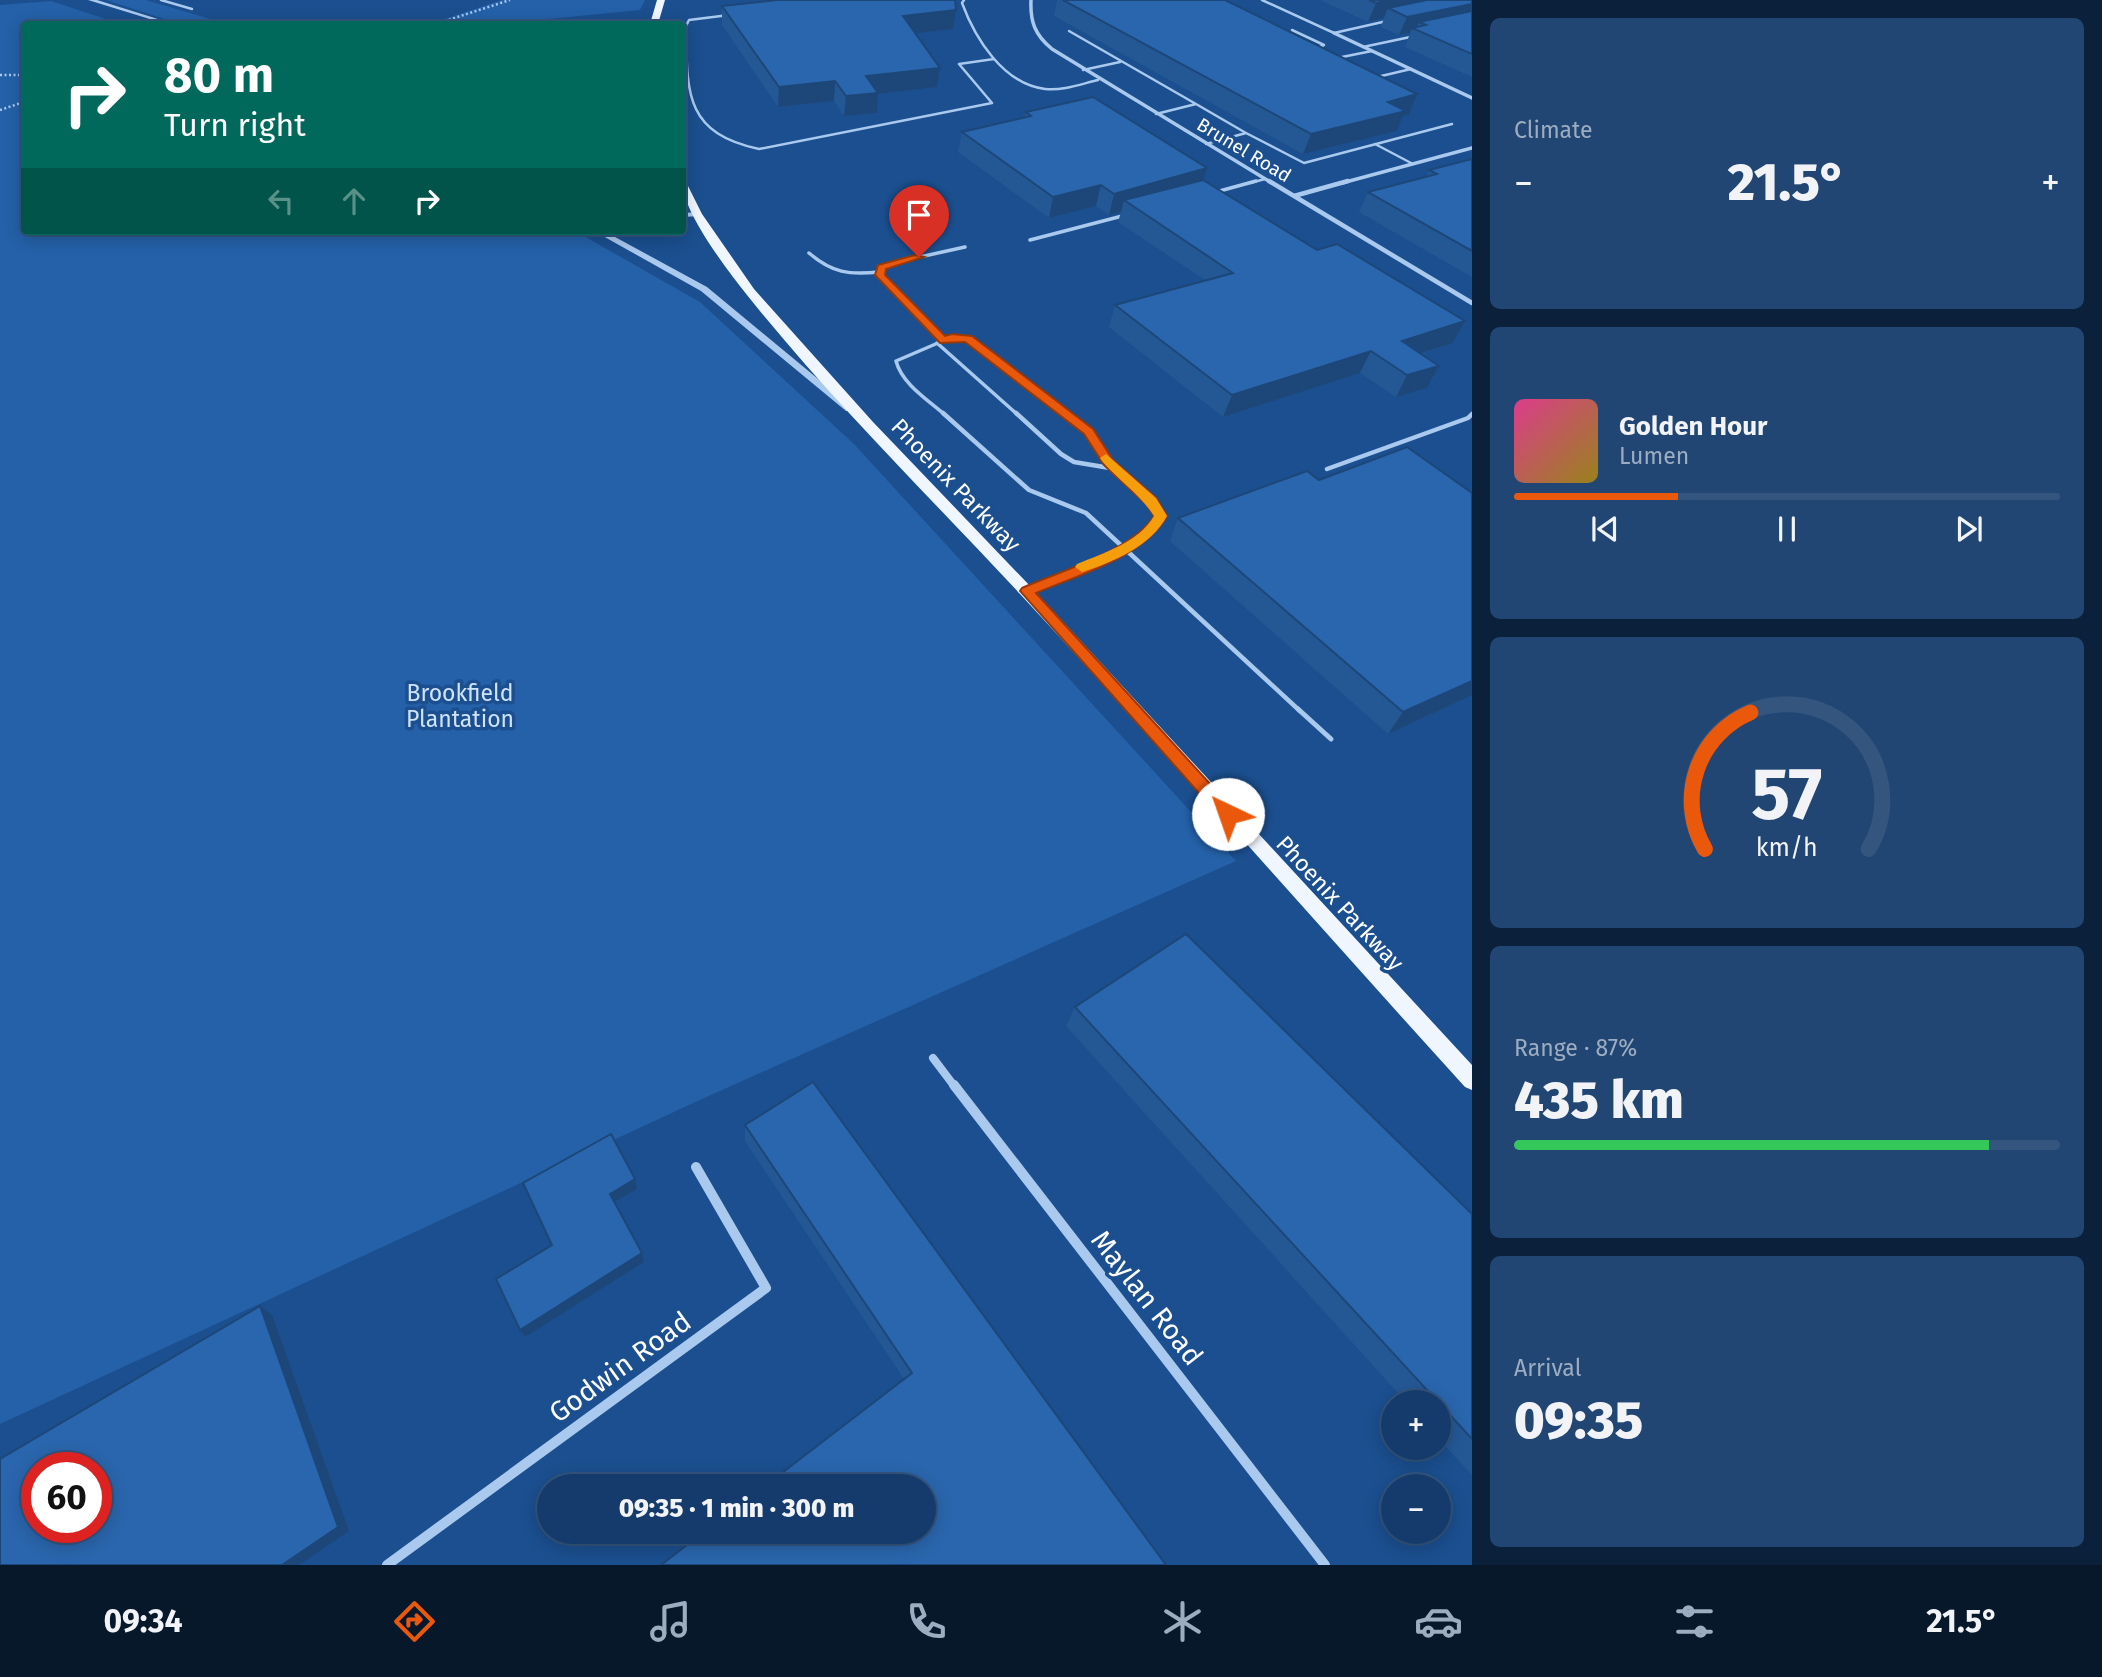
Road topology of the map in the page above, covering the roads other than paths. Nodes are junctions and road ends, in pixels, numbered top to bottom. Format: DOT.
graph roads {
  1 [pos="91,0"];
  2 [pos="161,0"];
  3 [pos="661,0"];
  4 [pos="964,0"];
  5 [pos="1031,0"];
  6 [pos="1262,0"];
  7 [pos="192,9"];
  8 [pos="737,14"];
  9 [pos="1397,19"];
  10 [pos="161,21"];
  11 [pos="655,21"];
  12 [pos="1293,30"];
  13 [pos="1069,31"];
  14 [pos="1334,33"];
  15 [pos="1416,36"];
  16 [pos="1363,47"];
  17 [pos="1372,51"];
  18 [pos="1323,54"];
  19 [pos="1333,58"];
  20 [pos="994,59"];
  21 [pos="1121,62"];
  22 [pos="1411,69"];
  23 [pos="1083,70"];
  24 [pos="1373,78"];
  25 [pos="1098,80"];
  26 [pos="1472,98"];
  27 [pos="1196,104"];
  28 [pos="1155,114"];
  29 [pos="1452,124"];
  30 [pos="1246,133"];
  31 [pos="1206,144"];
  32 [pos="1375,144"];
  33 [pos="1472,148"];
  34 [pos="1413,164"];
  35 [pos="1265,179"];
  36 [pos="1213,193"];
  37 [pos="1294,196"];
  38 [pos="1135,213"];
  39 [pos="690,215"];
  40 [pos="605,235"];
  41 [pos="1030,240"];
  42 [pos="965,247"];
  43 [pos="809,253"];
  44 [pos="879,272"];
  45 [pos="1472,303"];
  46 [pos="943,340"];
  47 [pos="936,343"];
  48 [pos="1472,414"];
  49 [pos="868,425"];
  50 [pos="1326,469"];
  51 [pos="1116,470"];
  52 [pos="1125,549"];
  53 [pos="1027,591"];
  54 [pos="1331,739"];
  55 [pos="933,1058"];
  56 [pos="1472,1080"];
  57 [pos="696,1167"];
  58 [pos="387,1565"];
  59 [pos="1325,1565"];
  1 -- 10 [label="street"];
  2 -- 7 [label="lane"];
  3 -- 11 [label="main road"];
  4 -- 20 [label="lane"];
  5 -- 23 [label="street, Brunel Road"];
  6 -- 14 [label="lane"];
  8 -- 20 [label="lane"];
  9 -- 14 [label="lane"];
  12 -- 18 [label="lane"];
  13 -- 21 [label="lane"];
  14 -- 16 [label="street"];
  15 -- 16 [label="lane"];
  16 -- 17 [label="street"];
  17 -- 19 [label="lane"];
  17 -- 22 [label="street"];
  20 -- 25 [label="lane"];
  21 -- 23 [label="lane"];
  21 -- 27 [label="lane"];
  22 -- 24 [label="lane"];
  22 -- 26 [label="street"];
  23 -- 25 [label="street, Brunel Road"];
  25 -- 28 [label="street, Brunel Road"];
  27 -- 28 [label="lane"];
  27 -- 30 [label="lane"];
  28 -- 31 [label="street, Brunel Road"];
  29 -- 32 [label="lane"];
  30 -- 31 [label="lane"];
  30 -- 32 [label="lane"];
  31 -- 35 [label="street, Brunel Road"];
  32 -- 34 [label="lane"];
  33 -- 34 [label="street"];
  34 -- 37 [label="street"];
  35 -- 36 [label="lane"];
  35 -- 37 [label="street, Brunel Road"];
  37 -- 45 [label="street, Brunel Road"];
  38 -- 41 [label="lane"];
  39 -- 49 [label="main road, Phoenix Parkway"];
  40 -- 49 [label="street"];
  42 -- 44 [label="lane"];
  43 -- 44 [label="lane"];
  44 -- 46 [label="lane"];
  46 -- 47 [label="lane"];
  46 -- 51 [label="lane"];
  47 -- 51 [label="lane"];
  47 -- 52 [label="lane"];
  48 -- 50 [label="lane"];
  49 -- 53 [label="main road, Phoenix Parkway"];
  51 -- 52 [label="lane"];
  52 -- 53 [label="lane"];
  52 -- 54 [label="lane"];
  53 -- 56 [label="main road, Phoenix Parkway"];
  55 -- 59 [label="street, Maylan Road"];
  57 -- 58 [label="street, Godwin Road"];
}
